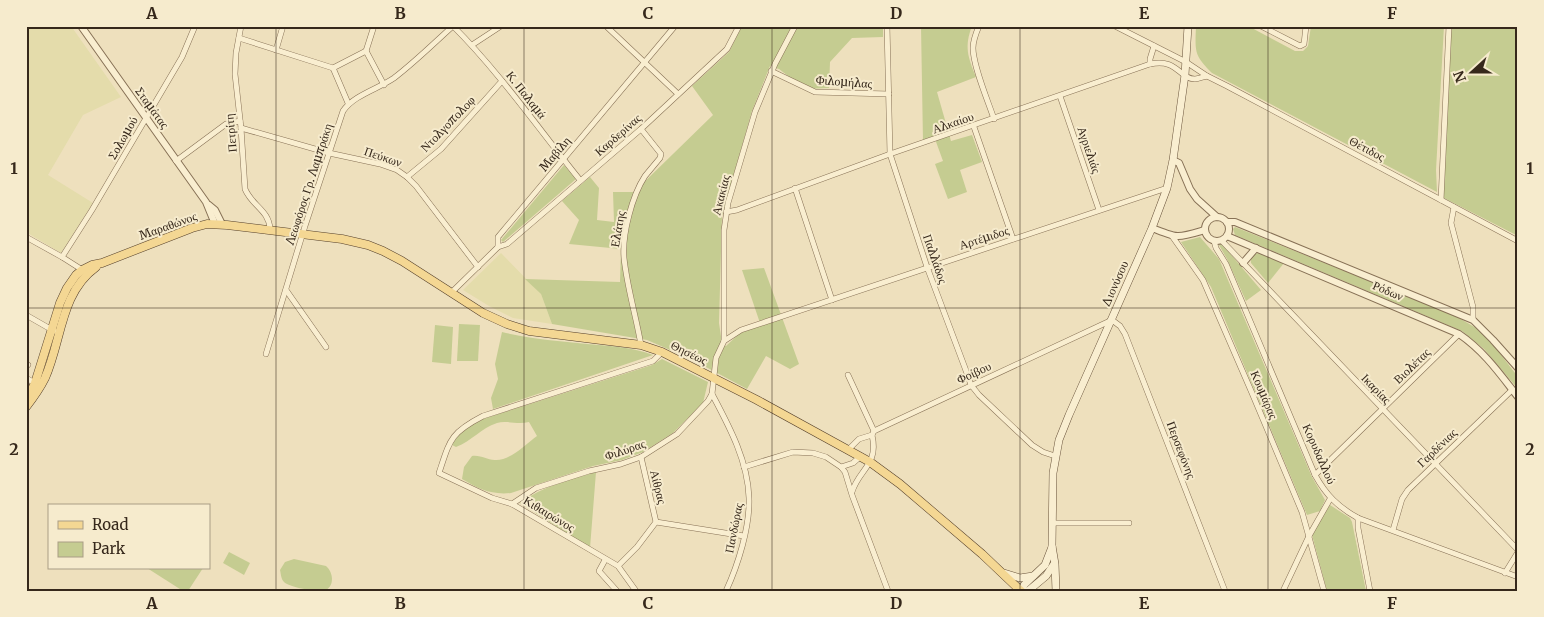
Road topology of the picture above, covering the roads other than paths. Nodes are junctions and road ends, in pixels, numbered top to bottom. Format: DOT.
graph roads {
  1 [pos="80,26"];
  2 [pos="195,26"];
  3 [pos="241,26"];
  4 [pos="283,26"];
  5 [pos="374,26"];
  6 [pos="501,26"];
  7 [pos="606,26"];
  8 [pos="675,26"];
  9 [pos="739,26"];
  10 [pos="795,26"];
  11 [pos="887,26"];
  12 [pos="979,26"];
  13 [pos="1115,26"];
  14 [pos="1188,26"];
  15 [pos="1261,26"];
  16 [pos="1306,26"];
  17 [pos="1449,26"];
  18 [pos="448,28"];
  19 [pos="239,38"];
  20 [pos="472,45"];
  21 [pos="1154,46"];
  22 [pos="276,50"];
  23 [pos="366,51"];
  24 [pos="645,62"];
  25 [pos="1186,62"];
  26 [pos="1150,64"];
  27 [pos="333,68"];
  28 [pos="772,71"];
  29 [pos="1185,75"];
  30 [pos="1207,76"];
  31 [pos="502,81"];
  32 [pos="384,85"];
  33 [pos="678,94"];
  34 [pos="889,94"];
  35 [pos="1060,96"];
  36 [pos="348,103"];
  37 [pos="146,118"];
  38 [pos="994,120"];
  39 [pos="240,121"];
  40 [pos="974,126"];
  41 [pos="241,128"];
  42 [pos="641,129"];
  43 [pos="329,153"];
  44 [pos="890,154"];
  45 [pos="564,160"];
  46 [pos="1173,160"];
  47 [pos="176,161"];
  48 [pos="406,177"];
  49 [pos="580,180"];
  50 [pos="795,188"];
  51 [pos="1167,188"];
  52 [pos="1441,200"];
  53 [pos="1454,207"];
  54 [pos="1099,210"];
  55 [pos="726,212"];
  56 [pos="1217,218"];
  57 [pos="1227,222"];
  58 [pos="218,224"];
  59 [pos="1152,228"];
  60 [pos="270,229"];
  61 [pos="1205,230"];
  62 [pos="303,234"];
  63 [pos="1172,236"];
  64 [pos="26,237"];
  65 [pos="1013,239"];
  66 [pos="1221,239"];
  67 [pos="1518,241"];
  68 [pos="498,246"];
  69 [pos="1256,248"];
  70 [pos="62,257"];
  71 [pos="1243,263"];
  72 [pos="478,267"];
  73 [pos="927,267"];
  74 [pos="85,272"];
  75 [pos="286,290"];
  76 [pos="451,293"];
  77 [pos="832,300"];
  78 [pos="26,315"];
  79 [pos="1112,320"];
  80 [pos="1473,320"];
  81 [pos="56,330"];
  82 [pos="1459,334"];
  83 [pos="724,341"];
  84 [pos="641,345"];
  85 [pos="326,347"];
  86 [pos="662,352"];
  87 [pos="266,354"];
  88 [pos="1518,368"];
  89 [pos="848,375"];
  90 [pos="26,378"];
  91 [pos="713,378"];
  92 [pos="36,382"];
  93 [pos="972,385"];
  94 [pos="1512,390"];
  95 [pos="712,394"];
  96 [pos="1518,397"];
  97 [pos="26,401"];
  98 [pos="26,407"];
  99 [pos="1382,410"];
  100 [pos="873,433"];
  101 [pos="849,449"];
  102 [pos="861,456"];
  103 [pos="1055,456"];
  104 [pos="640,457"];
  105 [pos="870,462"];
  106 [pos="1436,464"];
  107 [pos="744,467"];
  108 [pos="841,467"];
  109 [pos="1315,475"];
  110 [pos="852,495"];
  111 [pos="1330,499"];
  112 [pos="512,504"];
  113 [pos="1358,518"];
  114 [pos="656,522"];
  115 [pos="1052,523"];
  116 [pos="1129,523"];
  117 [pos="1393,530"];
  118 [pos="744,536"];
  119 [pos="1309,536"];
  120 [pos="1052,546"];
  121 [pos="1518,551"];
  122 [pos="605,560"];
  123 [pos="1054,564"];
  124 [pos="618,566"];
  125 [pos="1004,573"];
  126 [pos="1505,573"];
  127 [pos="1035,575"];
  128 [pos="1518,578"];
  129 [pos="1057,588"];
  130 [pos="617,591"];
  131 [pos="636,591"];
  132 [pos="726,591"];
  133 [pos="888,591"];
  134 [pos="1022,591"];
  135 [pos="1028,591"];
  136 [pos="1225,591"];
  137 [pos="1282,591"];
  138 [pos="1324,591"];
  139 [pos="1370,591"];
  1 -- 37 [label="street, Σταμάτας"];
  2 -- 37 [label="street, Σολωμού"];
  3 -- 19 [label="street, Πετρίτη"];
  4 -- 22 [label="street"];
  5 -- 23 [label="street"];
  6 -- 20 [label="street"];
  7 -- 24 [label="street"];
  8 -- 24 [label="street, Μαβίλη"];
  9 -- 33 [label="street, Καρδερίνας"];
  10 -- 28 [label="street, Ακακίας"];
  11 -- 34 [label="street, Παλλάδος"];
  12 -- 38 [label="street"];
  13 -- 21 [label="street, Θέτιδος"];
  14 -- 25 [label="main road, Διονύσου"];
  15 -- 16 [label="street"];
  17 -- 52 [label="street"];
  18 -- 20 [label="street, Κ. Παλαμά"];
  18 -- 32 [label="street"];
  19 -- 22 [label="street"];
  19 -- 39 [label="street, Πετρίτη"];
  20 -- 31 [label="street, Κ. Παλαμά"];
  21 -- 25 [label="street, Θέτιδος"];
  21 -- 26 [label="street"];
  22 -- 27 [label="street"];
  23 -- 27 [label="street"];
  23 -- 32 [label="street"];
  24 -- 33 [label="street"];
  24 -- 45 [label="street, Μαβίλη"];
  25 -- 29 [label="main road, Διονύσου"];
  25 -- 30 [label="street, Θέτιδος"];
  26 -- 29 [label="street, Αλκαίου"];
  26 -- 35 [label="street, Αλκαίου"];
  27 -- 36 [label="street"];
  28 -- 34 [label="street, Φιλομήλας"];
  28 -- 55 [label="street, Ακακίας"];
  29 -- 30 [label="street, Θέτιδος"];
  29 -- 46 [label="main road, Διονύσου"];
  30 -- 52 [label="street, Θέτιδος"];
  31 -- 45 [label="street, Κ. Παλαμά"];
  31 -- 48 [label="street, Ντολγοπολοφ"];
  32 -- 36 [label="street"];
  33 -- 42 [label="street, Καρδερίνας"];
  34 -- 44 [label="street, Παλλάδος"];
  35 -- 38 [label="street, Αλκαίου"];
  35 -- 54 [label="street, Αγριελιάς"];
  36 -- 43 [label="street, Λεωφόρος Γρ. Λαμπράκη"];
  37 -- 47 [label="street, Σταμάτας"];
  37 -- 70 [label="street, Σολωμού"];
  38 -- 40 [label="street, Αλκαίου"];
  39 -- 41 [label="street, Πετρίτη"];
  39 -- 47 [label="street"];
  40 -- 44 [label="street, Αλκαίου"];
  40 -- 65 [label="street"];
  41 -- 43 [label="street, Πεύκων"];
  41 -- 60 [label="street, Πετρίτη"];
  42 -- 49 [label="street, Καρδερίνας"];
  42 -- 84 [label="street, Ελάτης"];
  43 -- 48 [label="street, Πεύκων"];
  43 -- 62 [label="street, Λεωφόρος Γρ. Λαμπράκη"];
  44 -- 50 [label="street, Αλκαίου"];
  44 -- 73 [label="street, Παλλάδος"];
  45 -- 49 [label="street, Κ. Παλαμά"];
  45 -- 68 [label="street, Μαβίλη"];
  46 -- 51 [label="main road, Διονύσου"];
  46 -- 56 [label="street"];
  47 -- 58 [label="street, Σταμάτας"];
  48 -- 72 [label="street, Πεύκων"];
  49 -- 68 [label="street, Καρδερίνας"];
  50 -- 55 [label="street, Αλκαίου"];
  50 -- 77 [label="street"];
  51 -- 54 [label="street, Αρτέμιδος"];
  51 -- 59 [label="main road, Διονύσου"];
  52 -- 53 [label="street, Θέτιδος"];
  53 -- 67 [label="street, Θέτιδος"];
  53 -- 80 [label="street"];
  54 -- 65 [label="street, Αρτέμιδος"];
  55 -- 83 [label="street, Ακακίας"];
  56 -- 57 [label="street"];
  56 -- 61 [label="street"];
  57 -- 66 [label="street"];
  57 -- 80 [label="street, Ρόδων"];
  58 -- 60 [label="main road, Μαραθώνος"];
  58 -- 74 [label="main road, Μαραθώνος"];
  59 -- 63 [label="street"];
  59 -- 79 [label="main road, Διονύσου"];
  60 -- 62 [label="main road, Μαραθώνος"];
  61 -- 63 [label="street"];
  61 -- 66 [label="street"];
  62 -- 75 [label="street, Λεωφόρος Γρ. Λαμπράκη"];
  62 -- 76 [label="main road, Θησέως"];
  63 -- 119 [label="street, Κουμάρας"];
  64 -- 70 [label="street"];
  65 -- 73 [label="street, Αρτέμιδος"];
  66 -- 69 [label="street, Ρόδων"];
  66 -- 71 [label="street, Ικαρίας"];
  66 -- 109 [label="street, Κορυδαλλού"];
  68 -- 72 [label="street, Μαβίλη"];
  69 -- 71 [label="street"];
  69 -- 82 [label="street, Ρόδων"];
  70 -- 74 [label="street"];
  71 -- 99 [label="street, Ικαρίας"];
  72 -- 76 [label="street, Μαβίλη"];
  73 -- 77 [label="street, Αρτέμιδος"];
  73 -- 93 [label="street, Παλλάδος"];
  74 -- 81 [label="main road, Μαραθώνος"];
  75 -- 85 [label="street"];
  75 -- 87 [label="street, Λεωφόρος Γρ. Λαμπράκη"];
  76 -- 84 [label="main road, Θησέως"];
  77 -- 83 [label="street, Αρτέμιδος"];
  78 -- 81 [label="street"];
  79 -- 93 [label="street, Φοίβου"];
  79 -- 103 [label="main road, Διονύσου"];
  79 -- 136 [label="street, Περσεφόνης"];
  80 -- 88 [label="street, Ρόδων"];
  81 -- 92 [label="main road, Μαραθώνος"];
  81 -- 98 [label="main road, Μαραθώνος"];
  82 -- 94 [label="street, Ρόδων"];
  82 -- 99 [label="street, Βιολέτας"];
  83 -- 91 [label="street, Ακακίας"];
  84 -- 86 [label="main road, Θησέως"];
  86 -- 91 [label="main road, Θησέως"];
  86 -- 112 [label="street, Κιθαιρώνος"];
  89 -- 100 [label="street"];
  90 -- 92 [label="street"];
  91 -- 95 [label="street"];
  91 -- 101 [label="main road, Θησέως"];
  92 -- 97 [label="main road, Μαραθώνος"];
  93 -- 100 [label="street, Φοίβου"];
  93 -- 103 [label="street, Παλλάδος"];
  94 -- 96 [label="street, Ρόδων"];
  94 -- 106 [label="street, Γαρδένιας"];
  95 -- 104 [label="street, Φιλύρας"];
  95 -- 107 [label="street, Πανδώρας"];
  99 -- 106 [label="street, Ικαρίας"];
  99 -- 109 [label="street, Βιολέτας"];
  100 -- 101 [label="street, Φοίβου"];
  100 -- 105 [label="street"];
  101 -- 102 [label="main road, Θησέως"];
  102 -- 105 [label="main road, Θησέως"];
  102 -- 108 [label="street"];
  103 -- 115 [label="main road, Διονύσου"];
  104 -- 112 [label="street, Φιλύρας"];
  104 -- 114 [label="street, Αίθρας"];
  105 -- 110 [label="street"];
  105 -- 125 [label="main road, Θησέως"];
  106 -- 117 [label="street, Γαρδένιας"];
  106 -- 121 [label="street, Ικαρίας"];
  107 -- 108 [label="street"];
  107 -- 118 [label="street, Πανδώρας"];
  108 -- 110 [label="street"];
  109 -- 111 [label="street, Κορυδαλλού"];
  110 -- 133 [label="street"];
  111 -- 113 [label="street, Κορυδαλλού"];
  111 -- 119 [label="street"];
  112 -- 122 [label="street, Κιθαιρώνος"];
  113 -- 117 [label="street, Κορυδαλλού"];
  113 -- 139 [label="street"];
  114 -- 118 [label="street"];
  114 -- 124 [label="street, Αίθρας"];
  115 -- 116 [label="street"];
  115 -- 120 [label="main road, Διονύσου"];
  117 -- 126 [label="street, Κορυδαλλού"];
  118 -- 132 [label="street, Πανδώρας"];
  119 -- 137 [label="street"];
  119 -- 138 [label="street, Κουμάρας"];
  120 -- 123 [label="main road, Διονύσου"];
  120 -- 127 [label="main road, Διονύσου"];
  121 -- 126 [label="street"];
  122 -- 124 [label="street, Κιθαιρώνος"];
  122 -- 130 [label="street"];
  123 -- 129 [label="main road, Διονύσου"];
  123 -- 135 [label="main road"];
  124 -- 131 [label="street, Κιθαιρώνος"];
  125 -- 127 [label="main road"];
  125 -- 134 [label="main road, Θησέως"];
  126 -- 128 [label="street, Κορυδαλλού"];
  127 -- 134 [label="main road, Διονύσου"];
}
